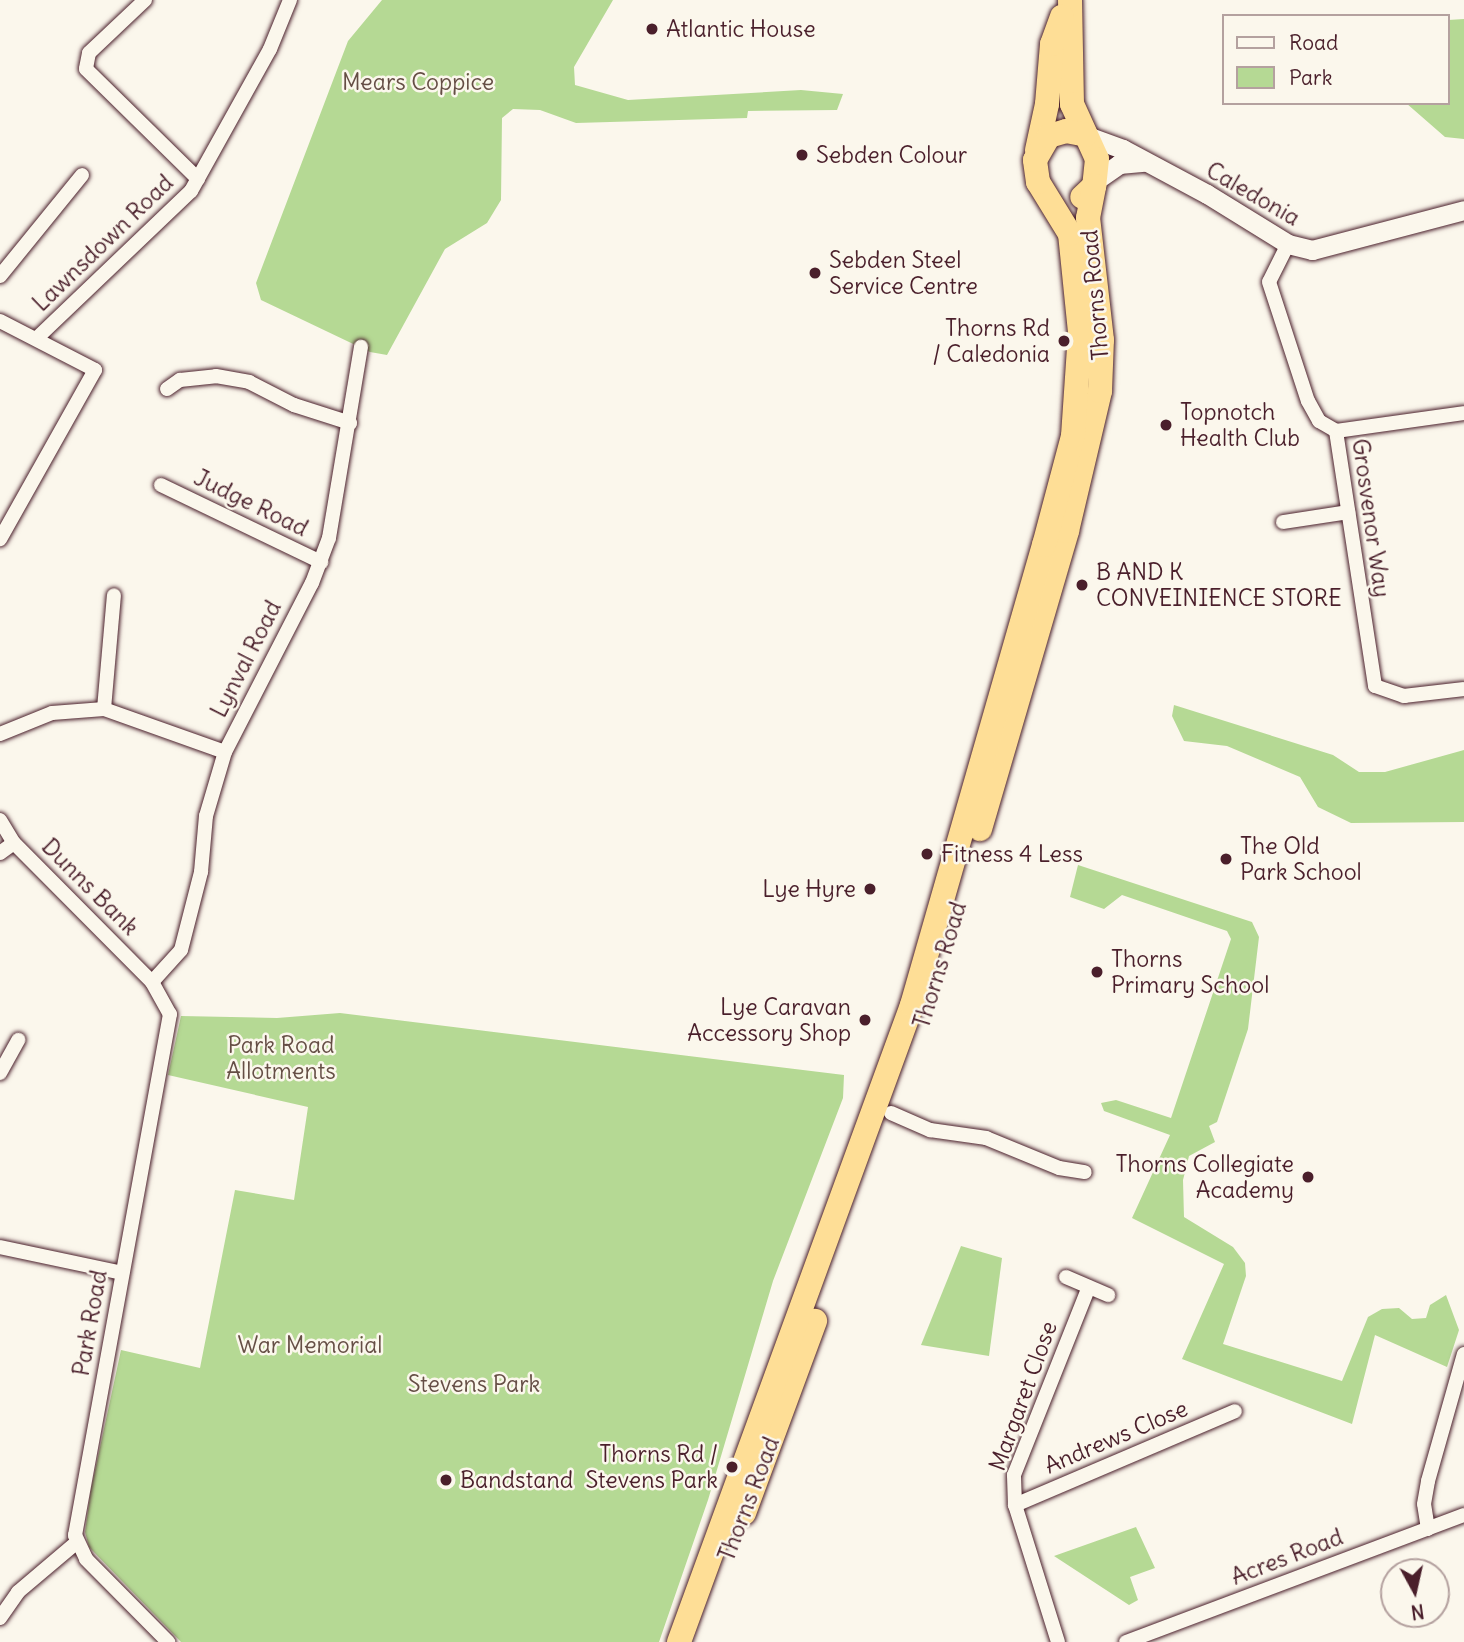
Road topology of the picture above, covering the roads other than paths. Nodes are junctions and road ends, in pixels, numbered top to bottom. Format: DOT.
graph roads {
  1 [pos="145,0"];
  2 [pos="290,0"];
  3 [pos="1069,0"];
  4 [pos="1086,135"];
  5 [pos="1037,150"];
  6 [pos="1144,162"];
  7 [pos="82,175"];
  8 [pos="198,179"];
  9 [pos="1095,183"];
  10 [pos="1049,198"];
  11 [pos="1464,210"];
  12 [pos="1288,244"];
  13 [pos="0,276"];
  14 [pos="0,321"];
  15 [pos="37,338"];
  16 [pos="361,347"];
  17 [pos="167,388"];
  18 [pos="1464,413"];
  19 [pos="350,423"];
  20 [pos="1336,431"];
  21 [pos="161,485"];
  22 [pos="1348,512"];
  23 [pos="1283,522"];
  24 [pos="0,540"];
  25 [pos="321,562"];
  26 [pos="114,595"];
  27 [pos="1464,689"];
  28 [pos="104,709"];
  29 [pos="0,734"];
  30 [pos="225,752"];
  31 [pos="0,820"];
  32 [pos="14,843"];
  33 [pos="0,853"];
  34 [pos="152,982"];
  35 [pos="18,1040"];
  36 [pos="4,1055"];
  37 [pos="0,1073"];
  38 [pos="891,1113"];
  39 [pos="1085,1172"];
  40 [pos="0,1247"];
  41 [pos="122,1273"];
  42 [pos="1066,1277"];
  43 [pos="1088,1287"];
  44 [pos="1108,1295"];
  45 [pos="1464,1353"];
  46 [pos="1236,1411"];
  47 [pos="1015,1505"];
  48 [pos="1464,1515"];
  49 [pos="1428,1529"];
  50 [pos="76,1543"];
  51 [pos="0,1618"];
  52 [pos="168,1642"];
  53 [pos="679,1642"];
  54 [pos="695,1642"];
  55 [pos="1058,1642"];
  56 [pos="1126,1642"];
  1 -- 8 [label="street, Lawnsdown Road"];
  2 -- 8 [label="street, Lawnsdown Road"];
  3 -- 4 [label="highway"];
  3 -- 5 [label="highway"];
  4 -- 5 [label="highway"];
  4 -- 6 [label="street, Caledonia"];
  4 -- 9 [label="highway"];
  5 -- 10 [label="highway"];
  6 -- 9 [label="street"];
  6 -- 12 [label="street, Caledonia"];
  7 -- 13 [label="street"];
  8 -- 15 [label="street, Lawnsdown Road"];
  9 -- 10 [label="highway"];
  9 -- 38 [label="highway, Thorns Road"];
  10 -- 53 [label="highway, Thorns Road"];
  11 -- 12 [label="street, Caledonia"];
  12 -- 20 [label="street, Grosvenor Way"];
  14 -- 15 [label="street"];
  15 -- 24 [label="street"];
  16 -- 19 [label="street, Lynval Road"];
  17 -- 19 [label="street"];
  18 -- 20 [label="street"];
  19 -- 25 [label="street, Lynval Road"];
  20 -- 22 [label="street, Grosvenor Way"];
  21 -- 25 [label="street, Judge Road"];
  22 -- 23 [label="street"];
  22 -- 27 [label="street, Grosvenor Way"];
  25 -- 30 [label="street, Lynval Road"];
  26 -- 28 [label="street"];
  28 -- 29 [label="street"];
  28 -- 30 [label="street"];
  30 -- 34 [label="street, Lynval Road"];
  31 -- 32 [label="street, Dunns Bank"];
  32 -- 33 [label="street"];
  32 -- 34 [label="street, Dunns Bank"];
  34 -- 41 [label="street, Park Road"];
  35 -- 36 [label="street"];
  36 -- 37 [label="street"];
  38 -- 39 [label="street"];
  38 -- 54 [label="highway, Thorns Road"];
  40 -- 41 [label="street"];
  41 -- 50 [label="street, Park Road"];
  42 -- 43 [label="street"];
  43 -- 44 [label="street"];
  43 -- 47 [label="street, Margaret Close"];
  45 -- 49 [label="street"];
  46 -- 47 [label="street, Andrews Close"];
  47 -- 55 [label="street, Margaret Close"];
  48 -- 49 [label="street, Acres Road"];
  49 -- 56 [label="street, Acres Road"];
  50 -- 51 [label="street"];
  50 -- 52 [label="street"];
}
